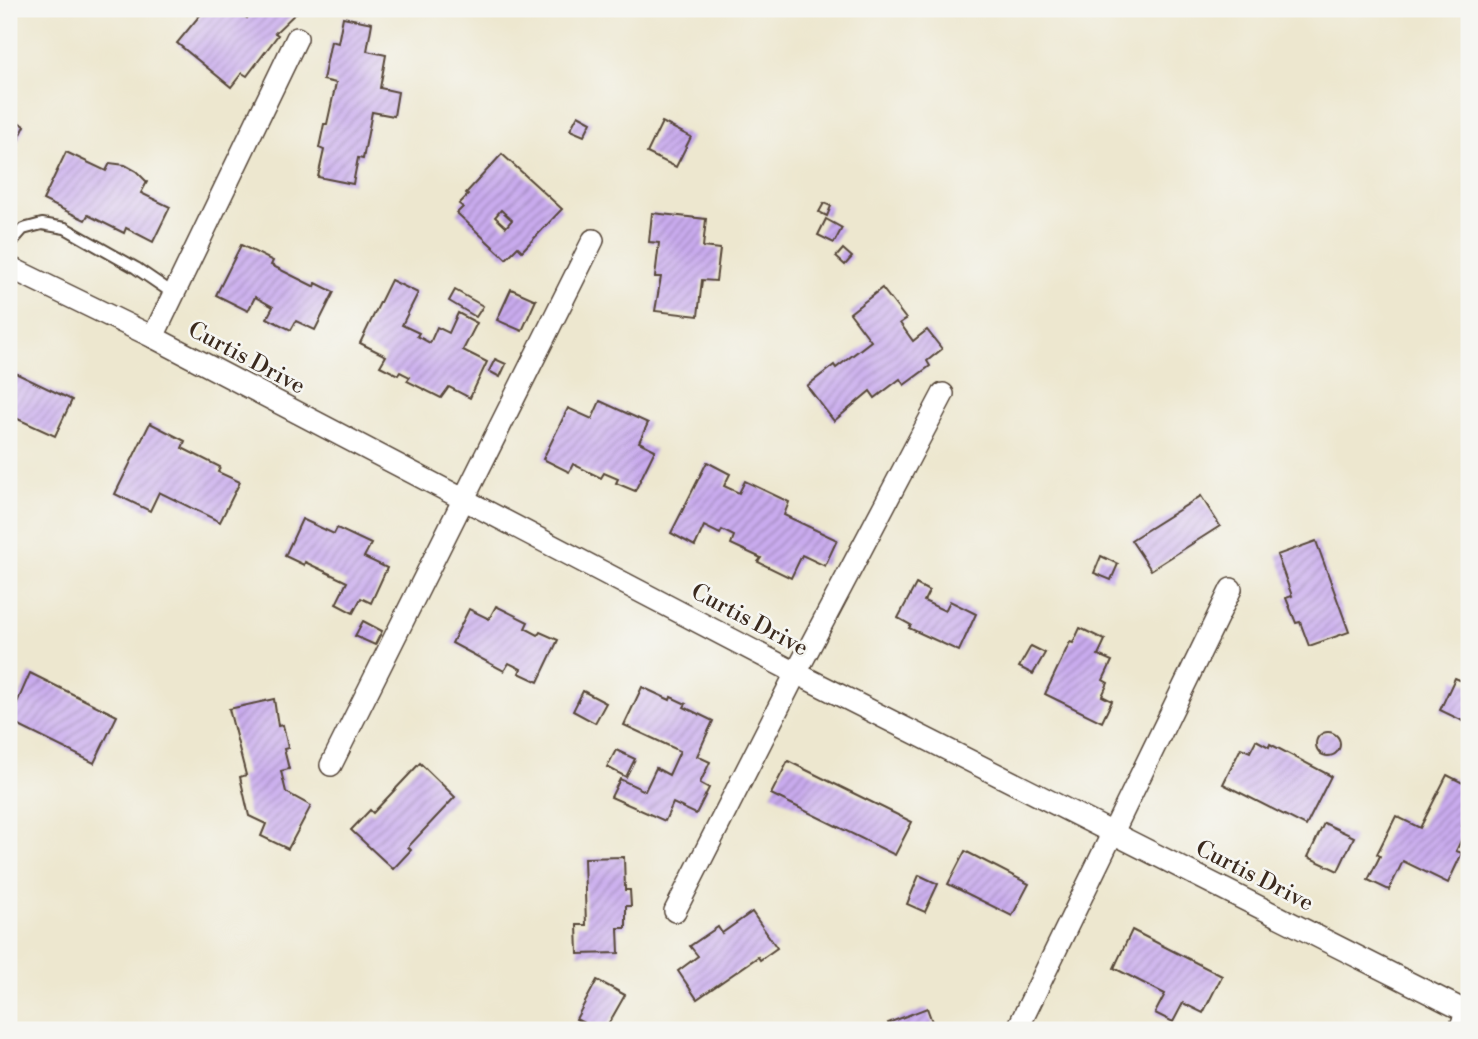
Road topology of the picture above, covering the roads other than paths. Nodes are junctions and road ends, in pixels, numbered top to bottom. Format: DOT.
graph roads {
  1 [pos="297,38"];
  2 [pos="593,240"];
  3 [pos="9,245"];
  4 [pos="9,267"];
  5 [pos="174,294"];
  6 [pos="153,337"];
  7 [pos="943,394"];
  8 [pos="465,500"];
  9 [pos="1231,589"];
  10 [pos="796,673"];
  11 [pos="331,765"];
  12 [pos="1113,833"];
  13 [pos="675,911"];
  14 [pos="1469,1013"];
  15 [pos="1469,1019"];
  16 [pos="1017,1030"];
  17 [pos="1464,1030"];
  1 -- 5 [label="street"];
  2 -- 8 [label="street"];
  3 -- 5 [label="lane"];
  4 -- 6 [label="street, Curtis Drive"];
  5 -- 6 [label="street"];
  6 -- 8 [label="street, Curtis Drive"];
  7 -- 10 [label="street"];
  8 -- 10 [label="street, Curtis Drive"];
  8 -- 11 [label="street"];
  9 -- 12 [label="street"];
  10 -- 12 [label="street, Curtis Drive"];
  10 -- 13 [label="street"];
  12 -- 14 [label="street, Curtis Drive"];
  12 -- 16 [label="street"];
  15 -- 17 [label="main road"];
}
